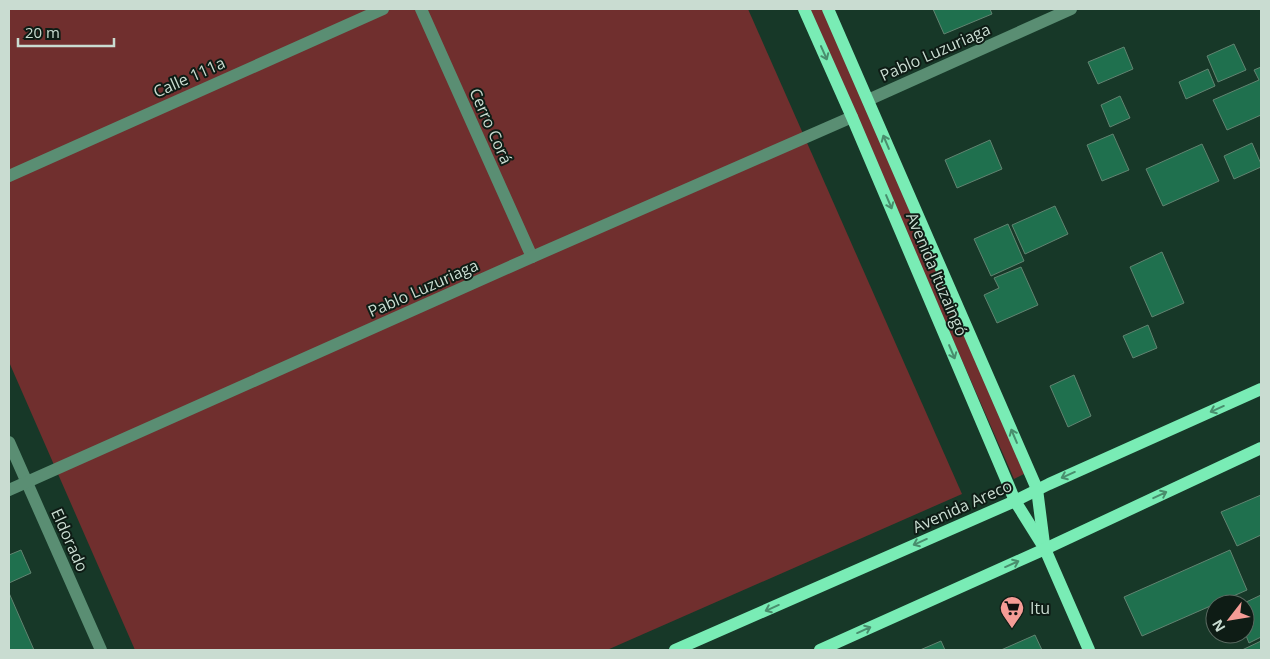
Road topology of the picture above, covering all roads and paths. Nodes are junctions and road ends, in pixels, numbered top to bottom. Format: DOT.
graph roads {
  1 [pos="383,9"];
  2 [pos="421,9"];
  3 [pos="804,9"];
  4 [pos="828,9"];
  5 [pos="1071,9"];
  6 [pos="868,100"];
  7 [pos="852,117"];
  8 [pos="9,176"];
  9 [pos="532,257"];
  10 [pos="1261,389"];
  11 [pos="9,442"];
  12 [pos="1261,448"];
  13 [pos="27,482"];
  14 [pos="1037,489"];
  15 [pos="9,490"];
  16 [pos="1016,500"];
  17 [pos="1045,549"];
  18 [pos="101,650"];
  19 [pos="675,650"];
  20 [pos="820,650"];
  21 [pos="1089,650"];
  1 -- 8 [label="street, Calle 111a"];
  2 -- 9 [label="street, Cerro Corá"];
  3 -- 7 [label="main road, Avenida Ituzaingó, one-way"];
  4 -- 6 [label="main road, Avenida Ituzaingó"];
  5 -- 6 [label="street, Pablo Luzuriaga"];
  14 -- 6 [label="main road, Avenida Ituzaingó, one-way"];
  7 -- 9 [label="street, Pablo Luzuriaga"];
  7 -- 16 [label="main road, Avenida Ituzaingó, one-way"];
  9 -- 13 [label="street, Pablo Luzuriaga"];
  10 -- 14 [label="main road, Avenida Areco, one-way"];
  11 -- 13 [label="street, Eldorado"];
  17 -- 12 [label="main road, one-way"];
  13 -- 15 [label="street, Pablo Luzuriaga"];
  13 -- 18 [label="street, Eldorado"];
  14 -- 16 [label="main road, Avenida Areco"];
  14 -- 17 [label="main road, Avenida Ituzaingó"];
  16 -- 17 [label="main road, Avenida Ituzaingó"];
  16 -- 19 [label="main road, Avenida Areco, one-way"];
  20 -- 17 [label="main road, one-way"];
  17 -- 21 [label="main road, Avenida Ituzaingó"];
}
